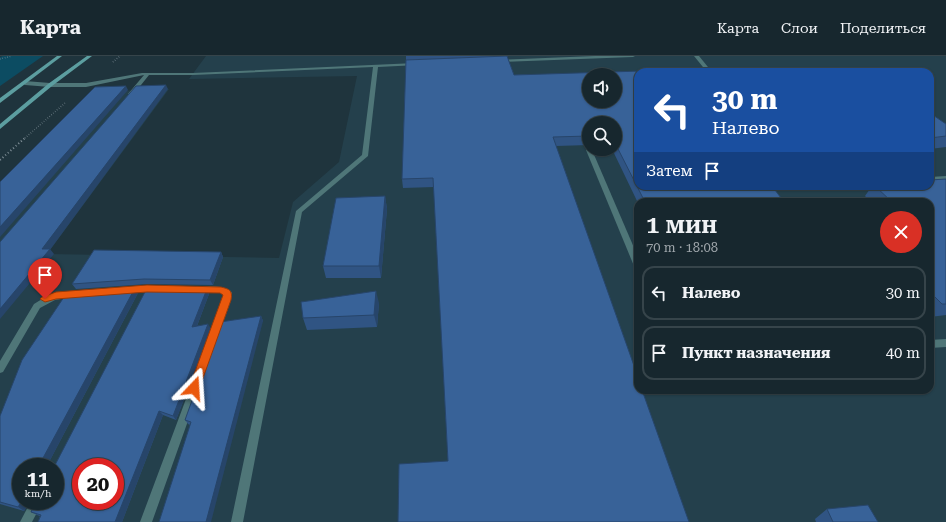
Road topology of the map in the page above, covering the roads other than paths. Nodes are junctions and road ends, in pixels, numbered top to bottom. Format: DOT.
graph roads {
  1 [pos="60,56"];
  2 [pos="90,56"];
  3 [pos="633,56"];
  4 [pos="696,56"];
  5 [pos="493,61"];
  6 [pos="423,64"];
  7 [pos="376,66"];
  8 [pos="706,68"];
  9 [pos="148,74"];
  10 [pos="24,83"];
  11 [pos="50,85"];
  12 [pos="128,98"];
  13 [pos="0,101"];
  14 [pos="0,127"];
  15 [pos="592,156"];
  16 [pos="946,178"];
  17 [pos="934,179"];
  18 [pos="634,257"];
  19 [pos="147,288"];
  20 [pos="169,289"];
  21 [pos="191,289"];
  22 [pos="117,291"];
  23 [pos="86,293"];
  24 [pos="140,302"];
  25 [pos="946,343"];
  26 [pos="934,344"];
  27 [pos="0,369"];
  28 [pos="32,510"];
  29 [pos="26,522"];
  30 [pos="146,522"];
  31 [pos="237,522"];
  1 -- 10 [label="main road"];
  2 -- 11 [label="main road"];
  3 -- 5 [label="lane"];
  4 -- 8 [label="lane"];
  6 -- 7 [label="lane"];
  7 -- 9 [label="lane"];
  7 -- 31 [label="lane"];
  9 -- 11 [label="lane"];
  9 -- 12 [label="lane"];
  10 -- 11 [label="lane"];
  10 -- 13 [label="main road"];
  11 -- 14 [label="main road"];
  15 -- 18 [label="lane"];
  16 -- 17 [label="lane"];
  19 -- 20 [label="lane"];
  19 -- 22 [label="lane"];
  19 -- 24 [label="lane"];
  21 -- 30 [label="lane"];
  23 -- 27 [label="lane"];
  25 -- 26 [label="lane"];
  28 -- 29 [label="lane"];
}
